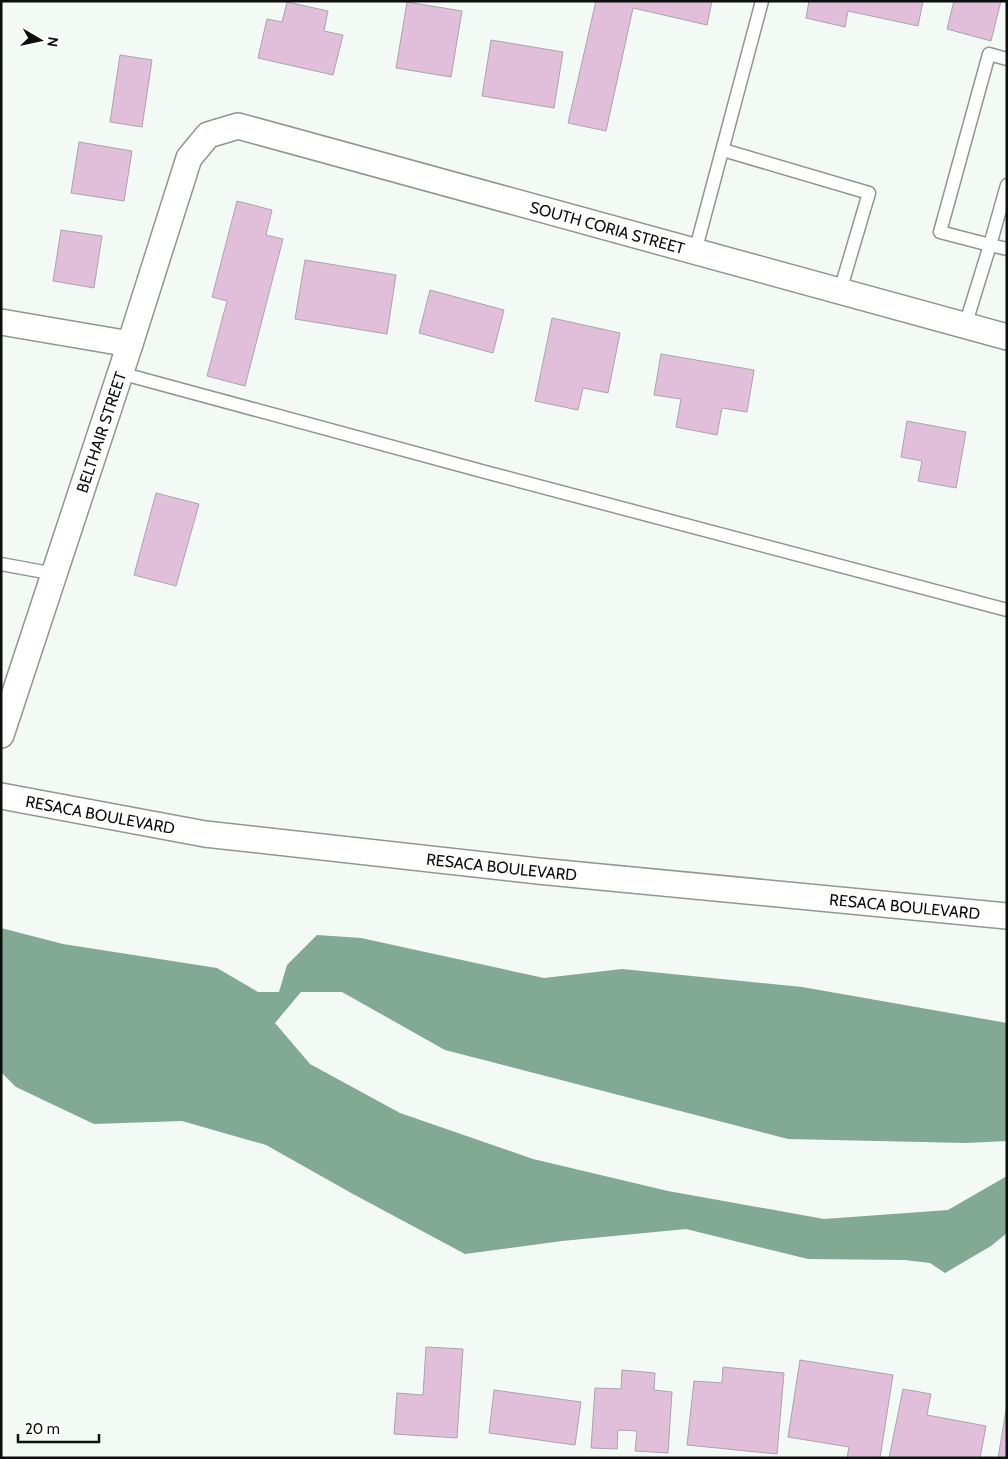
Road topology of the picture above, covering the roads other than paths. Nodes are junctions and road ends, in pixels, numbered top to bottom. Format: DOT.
graph roads {
  1 [pos="762,1"];
  2 [pos="1007,59"];
  3 [pos="208,135"];
  4 [pos="723,150"];
  5 [pos="1007,185"];
  6 [pos="990,245"];
  7 [pos="1007,249"];
  8 [pos="695,252"];
  9 [pos="840,292"];
  10 [pos="1,322"];
  11 [pos="965,326"];
  12 [pos="1007,338"];
  13 [pos="130,344"];
  14 [pos="120,373"];
  15 [pos="1,564"];
  16 [pos="55,574"];
  17 [pos="1007,610"];
  18 [pos="1,734"];
  19 [pos="1,796"];
  20 [pos="1007,916"];
  1 -- 4 [label="lane"];
  2 -- 6 [label="lane"];
  3 -- 8 [label="street, SOUTH CORIA STREET"];
  3 -- 13 [label="street, BELTHAIR STREET"];
  4 -- 8 [label="lane"];
  4 -- 9 [label="lane"];
  5 -- 6 [label="lane"];
  6 -- 7 [label="lane"];
  6 -- 11 [label="lane"];
  8 -- 9 [label="street, SOUTH CORIA STREET"];
  9 -- 11 [label="street, SOUTH CORIA STREET"];
  10 -- 13 [label="street"];
  11 -- 12 [label="street, SOUTH CORIA STREET"];
  13 -- 14 [label="street, BELTHAIR STREET"];
  14 -- 16 [label="street, BELTHAIR STREET"];
  14 -- 17 [label="lane"];
  15 -- 16 [label="lane"];
  16 -- 18 [label="street, BELTHAIR STREET"];
  19 -- 20 [label="street, RESACA BOULEVARD"];
}
